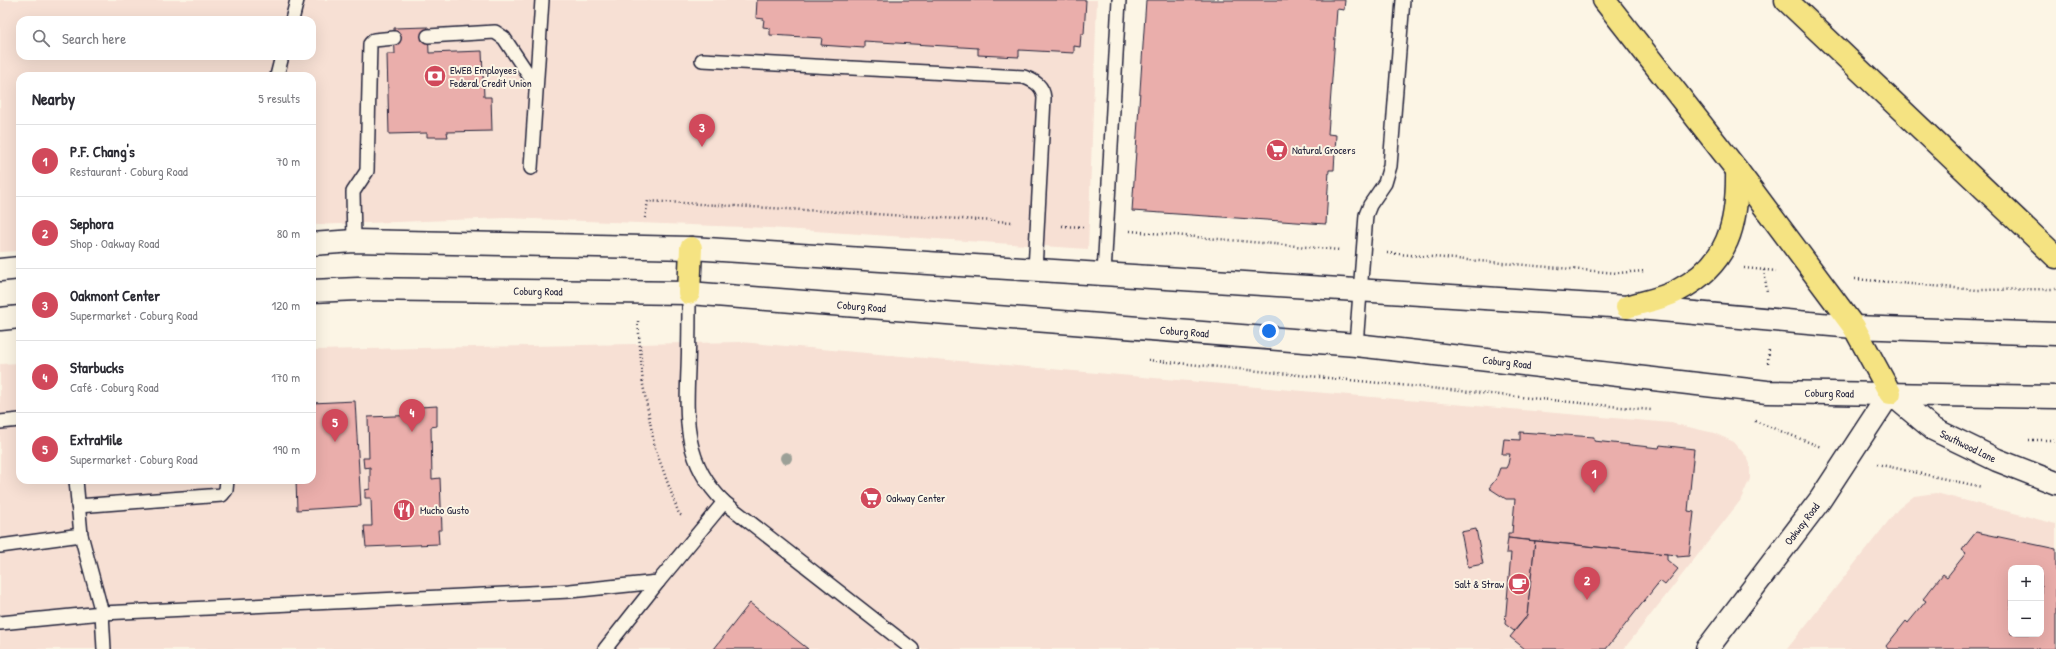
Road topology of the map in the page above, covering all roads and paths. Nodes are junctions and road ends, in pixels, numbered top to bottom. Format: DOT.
graph roads {
  1 [pos="297,0"];
  2 [pos="542,0"];
  3 [pos="1119,0"];
  4 [pos="1403,0"];
  5 [pos="1604,0"];
  6 [pos="1786,0"];
  7 [pos="293,16"];
  8 [pos="428,36"];
  9 [pos="394,38"];
  10 [pos="281,60"];
  11 [pos="702,60"];
  12 [pos="278,72"];
  13 [pos="536,86"];
  14 [pos="531,168"];
  15 [pos="1737,170"];
  16 [pos="648,201"];
  17 [pos="354,241"];
  18 [pos="316,244"];
  19 [pos="640,247"];
  20 [pos="690,248"];
  21 [pos="2056,257"];
  22 [pos="16,268"];
  23 [pos="0,270"];
  24 [pos="1035,270"];
  25 [pos="1104,274"];
  26 [pos="1361,290"];
  27 [pos="316,291"];
  28 [pos="638,292"];
  29 [pos="689,293"];
  30 [pos="1627,307"];
  31 [pos="16,317"];
  32 [pos="0,319"];
  33 [pos="638,321"];
  34 [pos="645,321"];
  35 [pos="1854,327"];
  36 [pos="2056,334"];
  37 [pos="1356,345"];
  38 [pos="1144,359"];
  39 [pos="1890,393"];
  40 [pos="2056,397"];
  41 [pos="1652,410"];
  42 [pos="1750,419"];
  43 [pos="16,420"];
  44 [pos="0,422"];
  45 [pos="1848,458"];
  46 [pos="2056,483"];
  47 [pos="76,484"];
  48 [pos="227,484"];
  49 [pos="1988,488"];
  50 [pos="724,502"];
  51 [pos="78,506"];
  52 [pos="700,531"];
  53 [pos="81,534"];
  54 [pos="0,546"];
  55 [pos="658,582"];
  56 [pos="102,613"];
  57 [pos="0,623"];
  58 [pos="104,649"];
  59 [pos="605,649"];
  60 [pos="912,649"];
  61 [pos="1707,649"];
  1 -- 7 [label="lane"];
  2 -- 13 [label="lane"];
  3 -- 25 [label="lane"];
  4 -- 26 [label="lane"];
  5 -- 15 [label="main road"];
  6 -- 21 [label="main road"];
  8 -- 13 [label="lane"];
  9 -- 17 [label="lane"];
  10 -- 12 [label="lane"];
  11 -- 24 [label="lane"];
  13 -- 14 [label="lane"];
  15 -- 30 [label="main road"];
  15 -- 35 [label="main road"];
  16 -- 19 [label="path"];
  17 -- 18 [label="main road"];
  17 -- 19 [label="main road"];
  19 -- 20 [label="main road"];
  20 -- 24 [label="main road"];
  20 -- 29 [label="main road"];
  22 -- 23 [label="main road"];
  24 -- 25 [label="main road"];
  25 -- 26 [label="main road"];
  26 -- 30 [label="main road"];
  26 -- 37 [label="lane"];
  27 -- 28 [label="main road, Coburg Road"];
  28 -- 29 [label="main road, Coburg Road"];
  28 -- 33 [label="path"];
  29 -- 37 [label="main road, Coburg Road"];
  29 -- 50 [label="lane"];
  30 -- 35 [label="main road"];
  31 -- 32 [label="main road"];
  33 -- 34 [label="path"];
  33 -- 52 [label="path"];
  35 -- 36 [label="main road"];
  35 -- 39 [label="main road"];
  37 -- 39 [label="main road, Coburg Road"];
  38 -- 41 [label="path"];
  39 -- 40 [label="main road, Coburg Road"];
  39 -- 45 [label="main road, Oakway Road"];
  39 -- 46 [label="main road, Southwood Lane"];
  42 -- 45 [label="path"];
  43 -- 44 [label="lane"];
  45 -- 49 [label="path"];
  45 -- 61 [label="main road, Oakway Road"];
  47 -- 51 [label="lane"];
  48 -- 51 [label="lane"];
  50 -- 52 [label="lane"];
  50 -- 60 [label="lane"];
  51 -- 53 [label="lane"];
  52 -- 55 [label="lane"];
  53 -- 54 [label="lane"];
  53 -- 56 [label="lane"];
  55 -- 56 [label="lane"];
  55 -- 59 [label="lane"];
  56 -- 57 [label="lane"];
  56 -- 58 [label="lane"];
}
